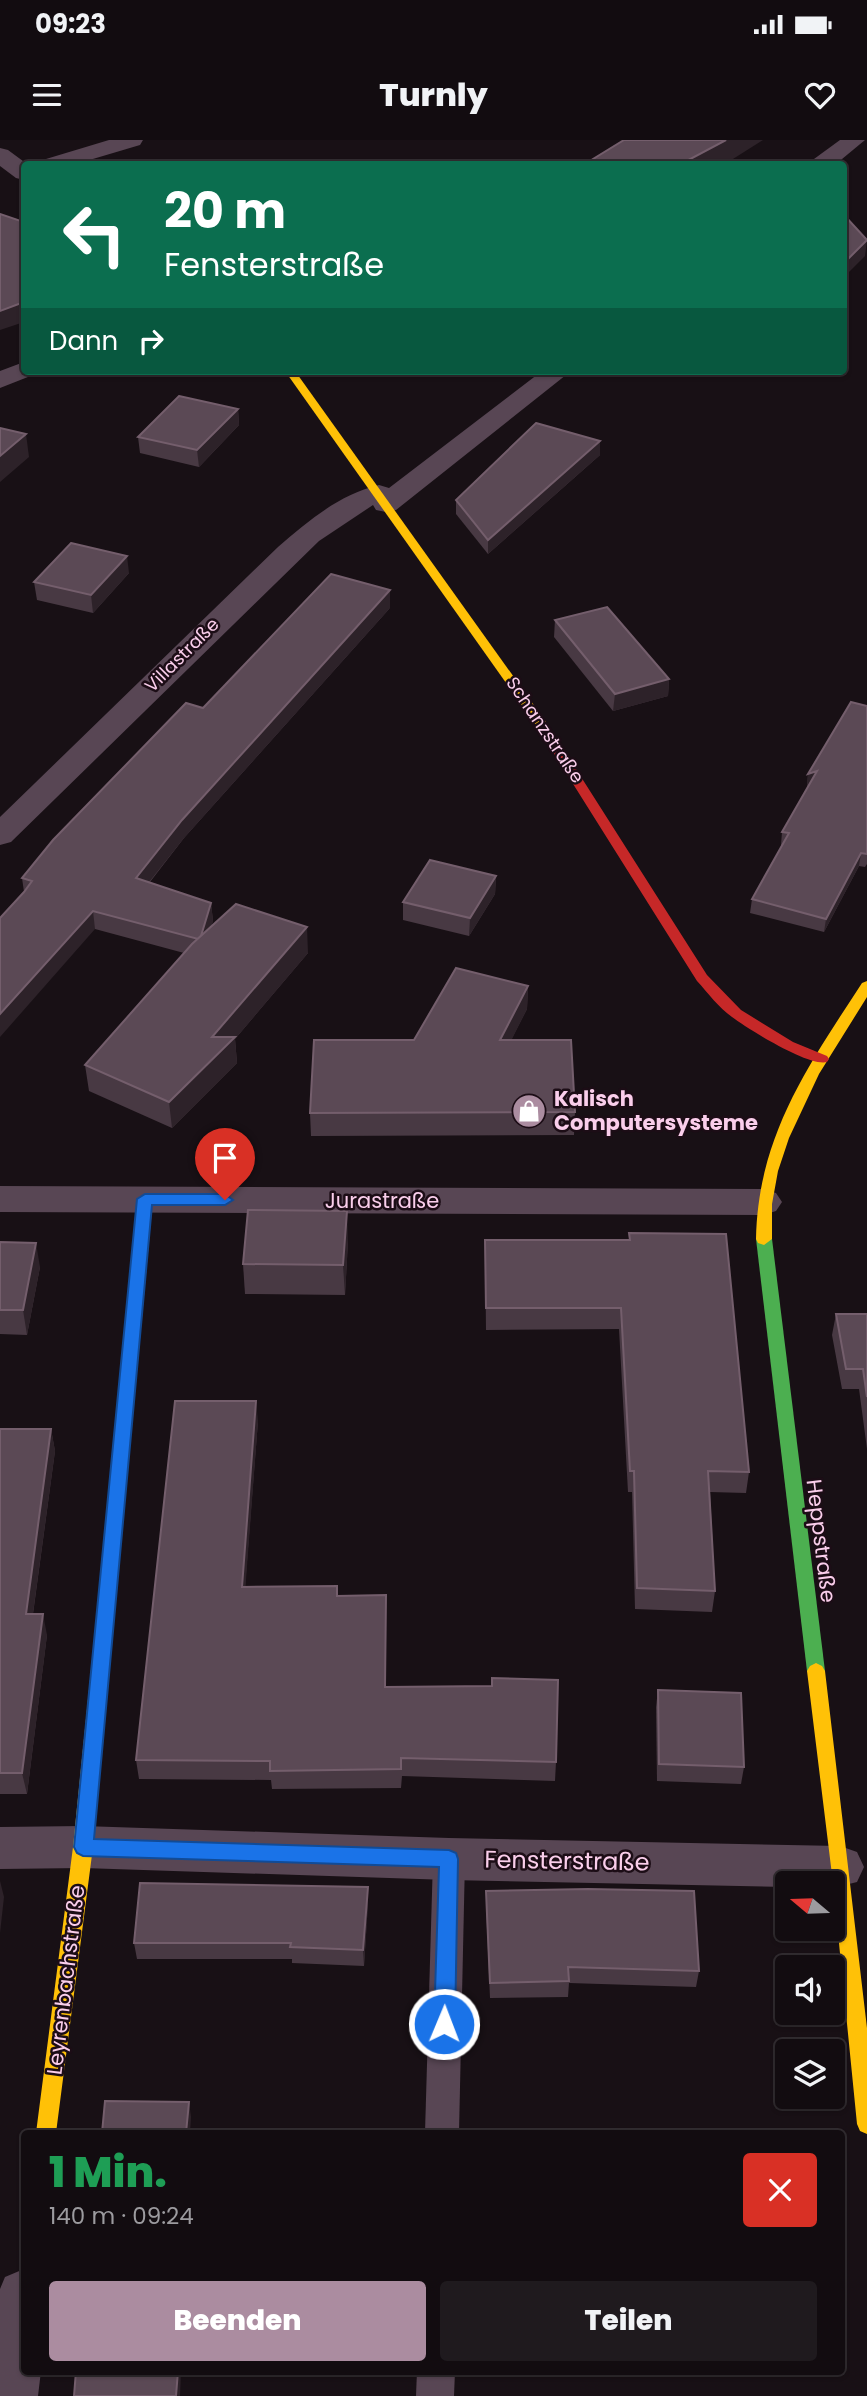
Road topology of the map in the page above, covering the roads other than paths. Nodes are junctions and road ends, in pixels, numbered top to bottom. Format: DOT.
graph roads {
  1 [pos="132,140"];
  2 [pos="854,140"];
  3 [pos="0,155"];
  4 [pos="64,161"];
  5 [pos="826,161"];
  6 [pos="21,171"];
  7 [pos="21,371"];
  8 [pos="293,375"];
  9 [pos="552,375"];
  10 [pos="0,380"];
  11 [pos="382,499"];
  12 [pos="0,835"];
  13 [pos="867,986"];
  14 [pos="822,1059"];
  15 [pos="0,1199"];
  16 [pos="145,1199"];
  17 [pos="763,1202"];
  18 [pos="83,1847"];
  19 [pos="0,1848"];
  20 [pos="449,1859"];
  21 [pos="853,1866"];
  22 [pos="867,2124"];
  23 [pos="46,2130"];
  24 [pos="442,2130"];
  25 [pos="21,2319"];
  26 [pos="436,2375"];
  27 [pos="11,2396"];
  28 [pos="435,2396"];
  1 -- 4 [label="street"];
  2 -- 5 [label="street"];
  3 -- 6 [label="street"];
  7 -- 10 [label="street"];
  8 -- 11 [label="street, Schanzstraße"];
  9 -- 11 [label="street, Villastraße"];
  11 -- 12 [label="street, Villastraße"];
  11 -- 14 [label="street, Schanzstraße"];
  13 -- 14 [label="street, Heppstraße"];
  14 -- 17 [label="street, Heppstraße"];
  15 -- 16 [label="street, Jurastraße"];
  16 -- 17 [label="street, Jurastraße"];
  16 -- 18 [label="street, Leyrenbachstraße"];
  17 -- 21 [label="street, Heppstraße"];
  18 -- 19 [label="street, Fensterstraße"];
  18 -- 20 [label="street, Fensterstraße"];
  18 -- 23 [label="street, Leyrenbachstraße"];
  20 -- 21 [label="street, Fensterstraße"];
  20 -- 24 [label="lane"];
  21 -- 22 [label="street, Heppstraße"];
  25 -- 27 [label="street"];
  26 -- 28 [label="lane"];
}
